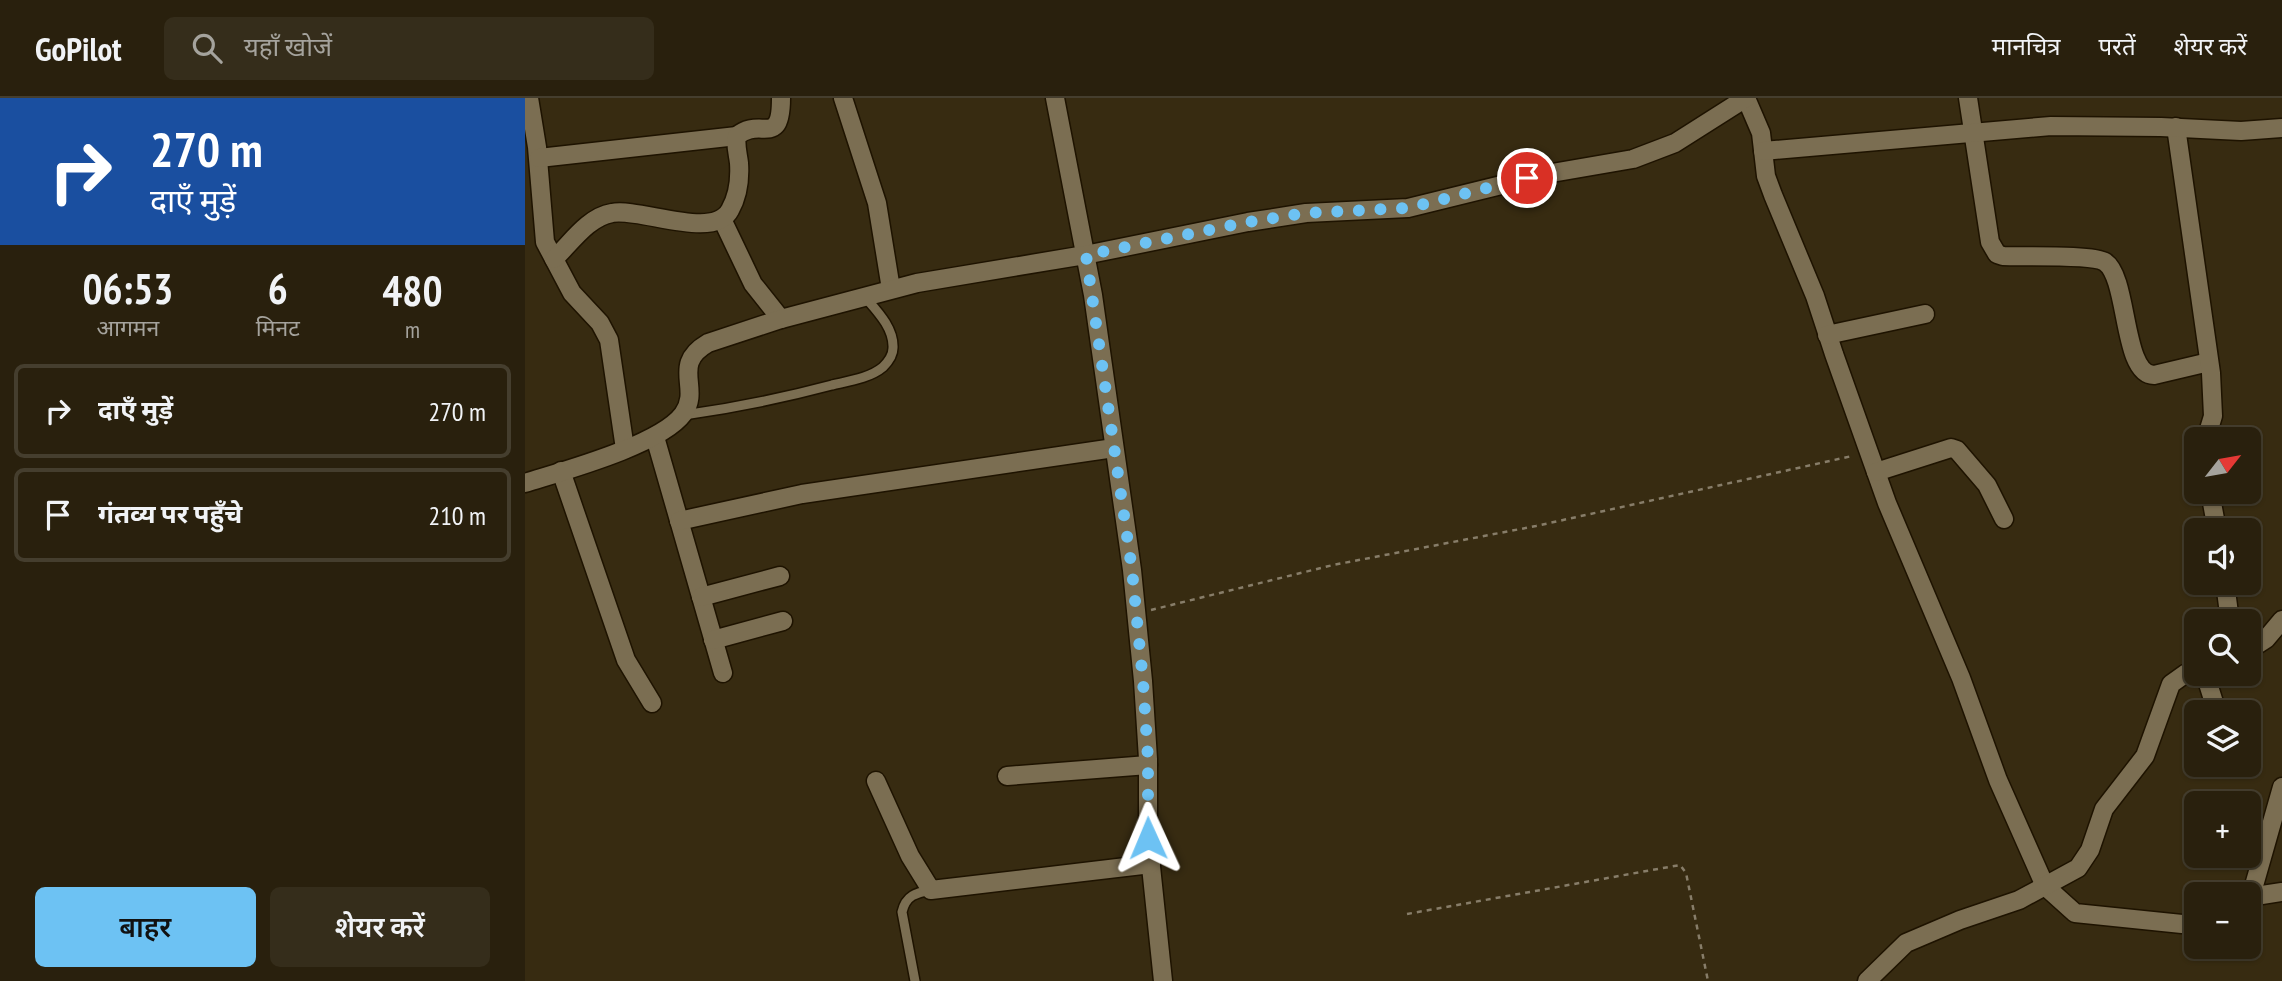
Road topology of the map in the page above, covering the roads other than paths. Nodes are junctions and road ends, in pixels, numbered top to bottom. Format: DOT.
graph roads {
  1 [pos="529,98"];
  2 [pos="781,98"];
  3 [pos="843,98"];
  4 [pos="1055,98"];
  5 [pos="1746,98"];
  6 [pos="1968,98"];
  7 [pos="2176,127"];
  8 [pos="2282,128"];
  9 [pos="1973,134"];
  10 [pos="737,136"];
  11 [pos="533,148"];
  12 [pos="1763,151"];
  13 [pos="722,219"];
  14 [pos="1086,255"];
  15 [pos="554,259"];
  16 [pos="891,289"];
  17 [pos="864,296"];
  18 [pos="1925,314"];
  19 [pos="781,319"];
  20 [pos="1828,335"];
  21 [pos="2209,362"];
  22 [pos="682,415"];
  23 [pos="2212,427"];
  24 [pos="655,437"];
  25 [pos="1114,447"];
  26 [pos="625,449"];
  27 [pos="561,471"];
  28 [pos="1876,472"];
  29 [pos="525,483"];
  30 [pos="2004,519"];
  31 [pos="679,521"];
  32 [pos="780,576"];
  33 [pos="701,597"];
  34 [pos="2282,620"];
  35 [pos="783,621"];
  36 [pos="713,640"];
  37 [pos="2261,642"];
  38 [pos="723,673"];
  39 [pos="2184,675"];
  40 [pos="652,703"];
  41 [pos="1148,765"];
  42 [pos="1007,776"];
  43 [pos="876,781"];
  44 [pos="2282,787"];
  45 [pos="1151,864"];
  46 [pos="2254,882"];
  47 [pos="2045,886"];
  48 [pos="931,890"];
  49 [pos="2282,892"];
  50 [pos="2261,895"];
  51 [pos="2184,924"];
  52 [pos="915,981"];
  53 [pos="1163,981"];
  54 [pos="1867,981"];
  1 -- 11 [label="street"];
  2 -- 10 [label="street"];
  3 -- 16 [label="street"];
  4 -- 14 [label="street"];
  5 -- 12 [label="street"];
  5 -- 14 [label="street"];
  6 -- 9 [label="street"];
  7 -- 8 [label="street"];
  7 -- 9 [label="street"];
  7 -- 21 [label="street"];
  9 -- 12 [label="street"];
  9 -- 21 [label="street"];
  10 -- 11 [label="street"];
  10 -- 13 [label="street"];
  11 -- 15 [label="street"];
  12 -- 20 [label="street"];
  13 -- 15 [label="street"];
  13 -- 19 [label="street"];
  14 -- 16 [label="street"];
  14 -- 25 [label="street"];
  15 -- 26 [label="street"];
  16 -- 17 [label="street"];
  17 -- 19 [label="street"];
  17 -- 22 [label="lane"];
  18 -- 20 [label="street"];
  19 -- 22 [label="street"];
  20 -- 28 [label="street"];
  21 -- 23 [label="street"];
  22 -- 24 [label="street"];
  24 -- 26 [label="street"];
  24 -- 31 [label="street"];
  25 -- 31 [label="street"];
  25 -- 41 [label="street"];
  26 -- 27 [label="street"];
  27 -- 29 [label="street"];
  27 -- 40 [label="street"];
  28 -- 30 [label="street"];
  28 -- 47 [label="street"];
  31 -- 33 [label="street"];
  32 -- 33 [label="street"];
  33 -- 36 [label="street"];
  34 -- 37 [label="street"];
  35 -- 36 [label="street"];
  36 -- 38 [label="street"];
  39 -- 47 [label="street"];
  41 -- 42 [label="street"];
  41 -- 45 [label="street"];
  43 -- 48 [label="street"];
  44 -- 46 [label="street"];
  45 -- 48 [label="street"];
  45 -- 53 [label="street"];
  47 -- 51 [label="street"];
  47 -- 54 [label="street"];
  48 -- 52 [label="lane"];
  49 -- 50 [label="street"];
}
